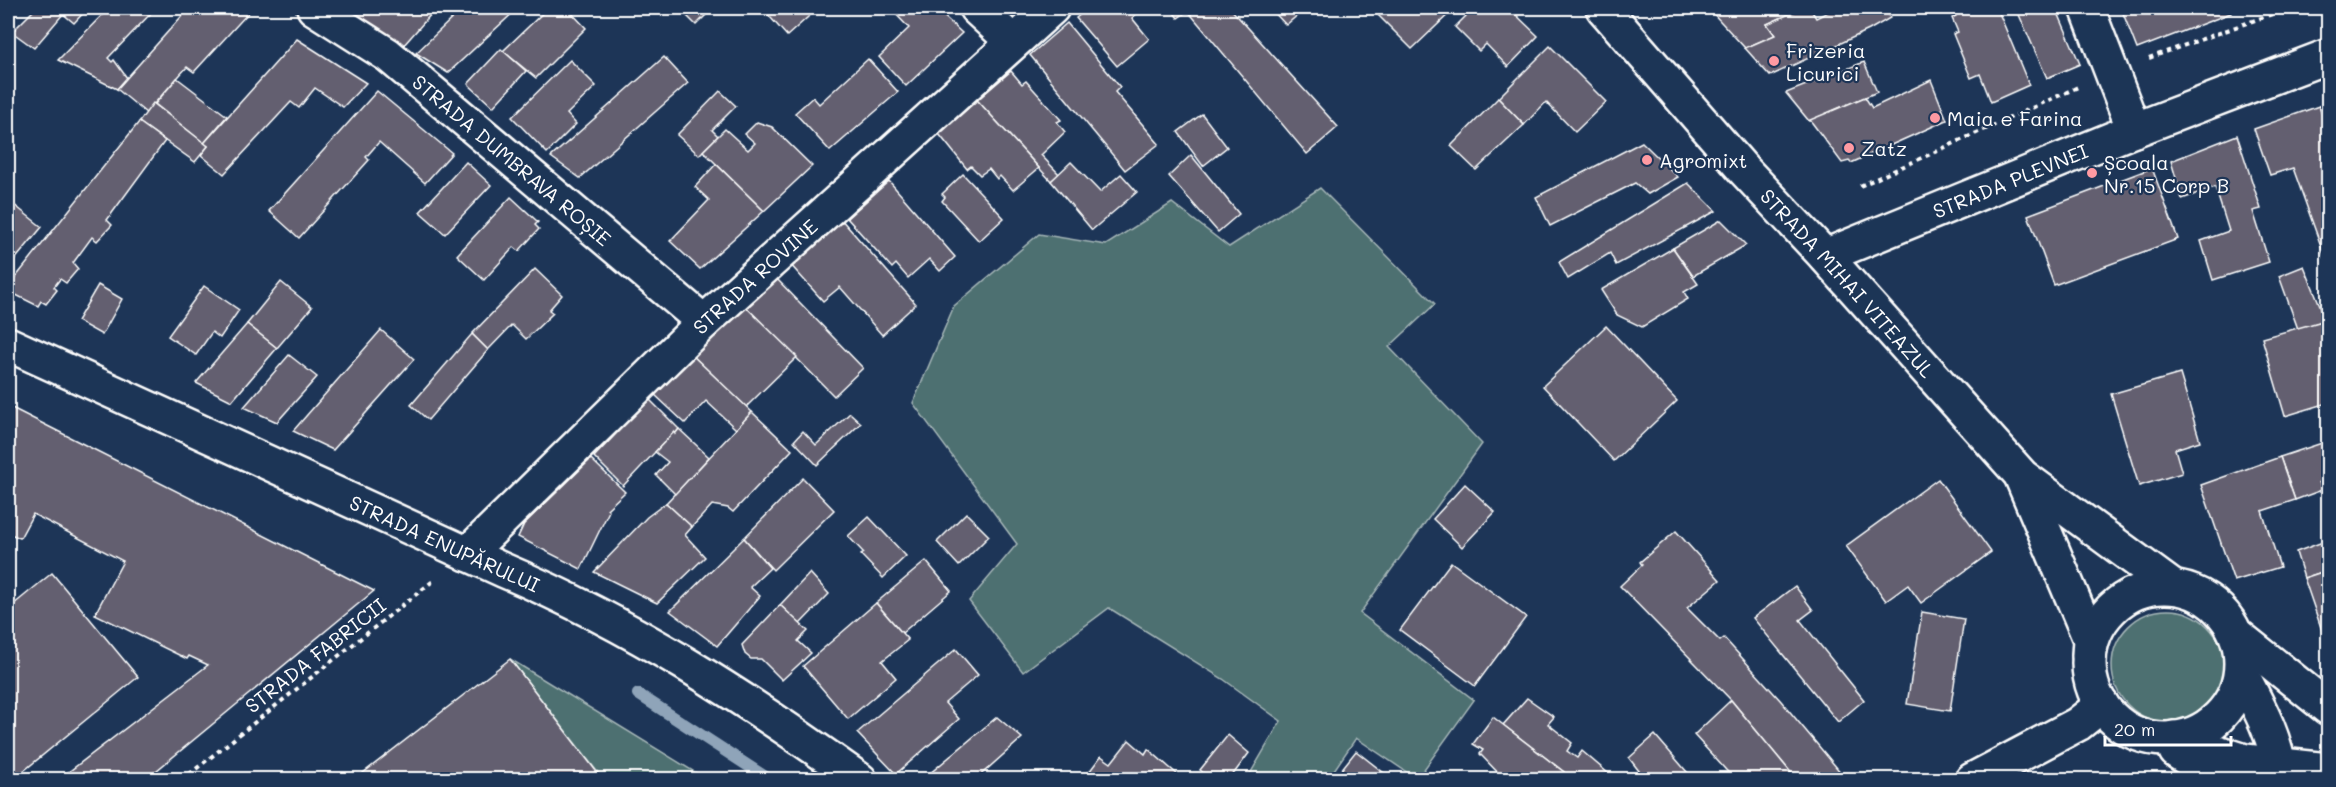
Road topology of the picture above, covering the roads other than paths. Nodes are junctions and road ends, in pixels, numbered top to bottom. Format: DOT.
graph roads {
  1 [pos="314,8"];
  2 [pos="976,8"];
  3 [pos="1052,8"];
  4 [pos="1603,8"];
  5 [pos="2087,8"];
  6 [pos="1013,42"];
  7 [pos="2328,56"];
  8 [pos="2134,130"];
  9 [pos="1825,256"];
  10 [pos="704,322"];
  11 [pos="8,344"];
  12 [pos="2022,476"];
  13 [pos="467,554"];
  14 [pos="2173,587"];
  15 [pos="2237,636"];
  16 [pos="2089,664"];
  17 [pos="2241,673"];
  18 [pos="2102,705"];
  19 [pos="2328,708"];
  20 [pos="2166,738"];
  21 [pos="2328,770"];
  22 [pos="2280,772"];
  23 [pos="860,780"];
  24 [pos="1972,780"];
  25 [pos="2219,780"];
  1 -- 10 [label="street, STRADA DUMBRAVA ROȘIE"];
  2 -- 6 [label="street"];
  3 -- 6 [label="street, STRADA ROVINE"];
  4 -- 9 [label="street, STRADA MIHAI VITEAZUL"];
  5 -- 8 [label="street"];
  6 -- 10 [label="street, STRADA ROVINE"];
  7 -- 8 [label="street, STRADA PLEVNEI"];
  8 -- 9 [label="street, STRADA PLEVNEI"];
  9 -- 12 [label="street, STRADA MIHAI VITEAZUL"];
  10 -- 13 [label="street, STRADA ROVINE"];
  11 -- 13 [label="street, STRADA ENUPĂRULUI"];
  12 -- 14 [label="street, STRADA MIHAI VITEAZUL"];
  12 -- 16 [label="street, STRADA MIHAI VITEAZUL"];
  13 -- 23 [label="street, STRADA ENUPĂRULUI"];
  14 -- 15 [label="street"];
  14 -- 16 [label="street"];
  15 -- 17 [label="street"];
  15 -- 19 [label="street"];
  16 -- 18 [label="street"];
  17 -- 20 [label="street"];
  17 -- 22 [label="street"];
  18 -- 20 [label="street"];
  18 -- 24 [label="street"];
  20 -- 22 [label="street"];
  20 -- 25 [label="street"];
  21 -- 22 [label="street"];
}
